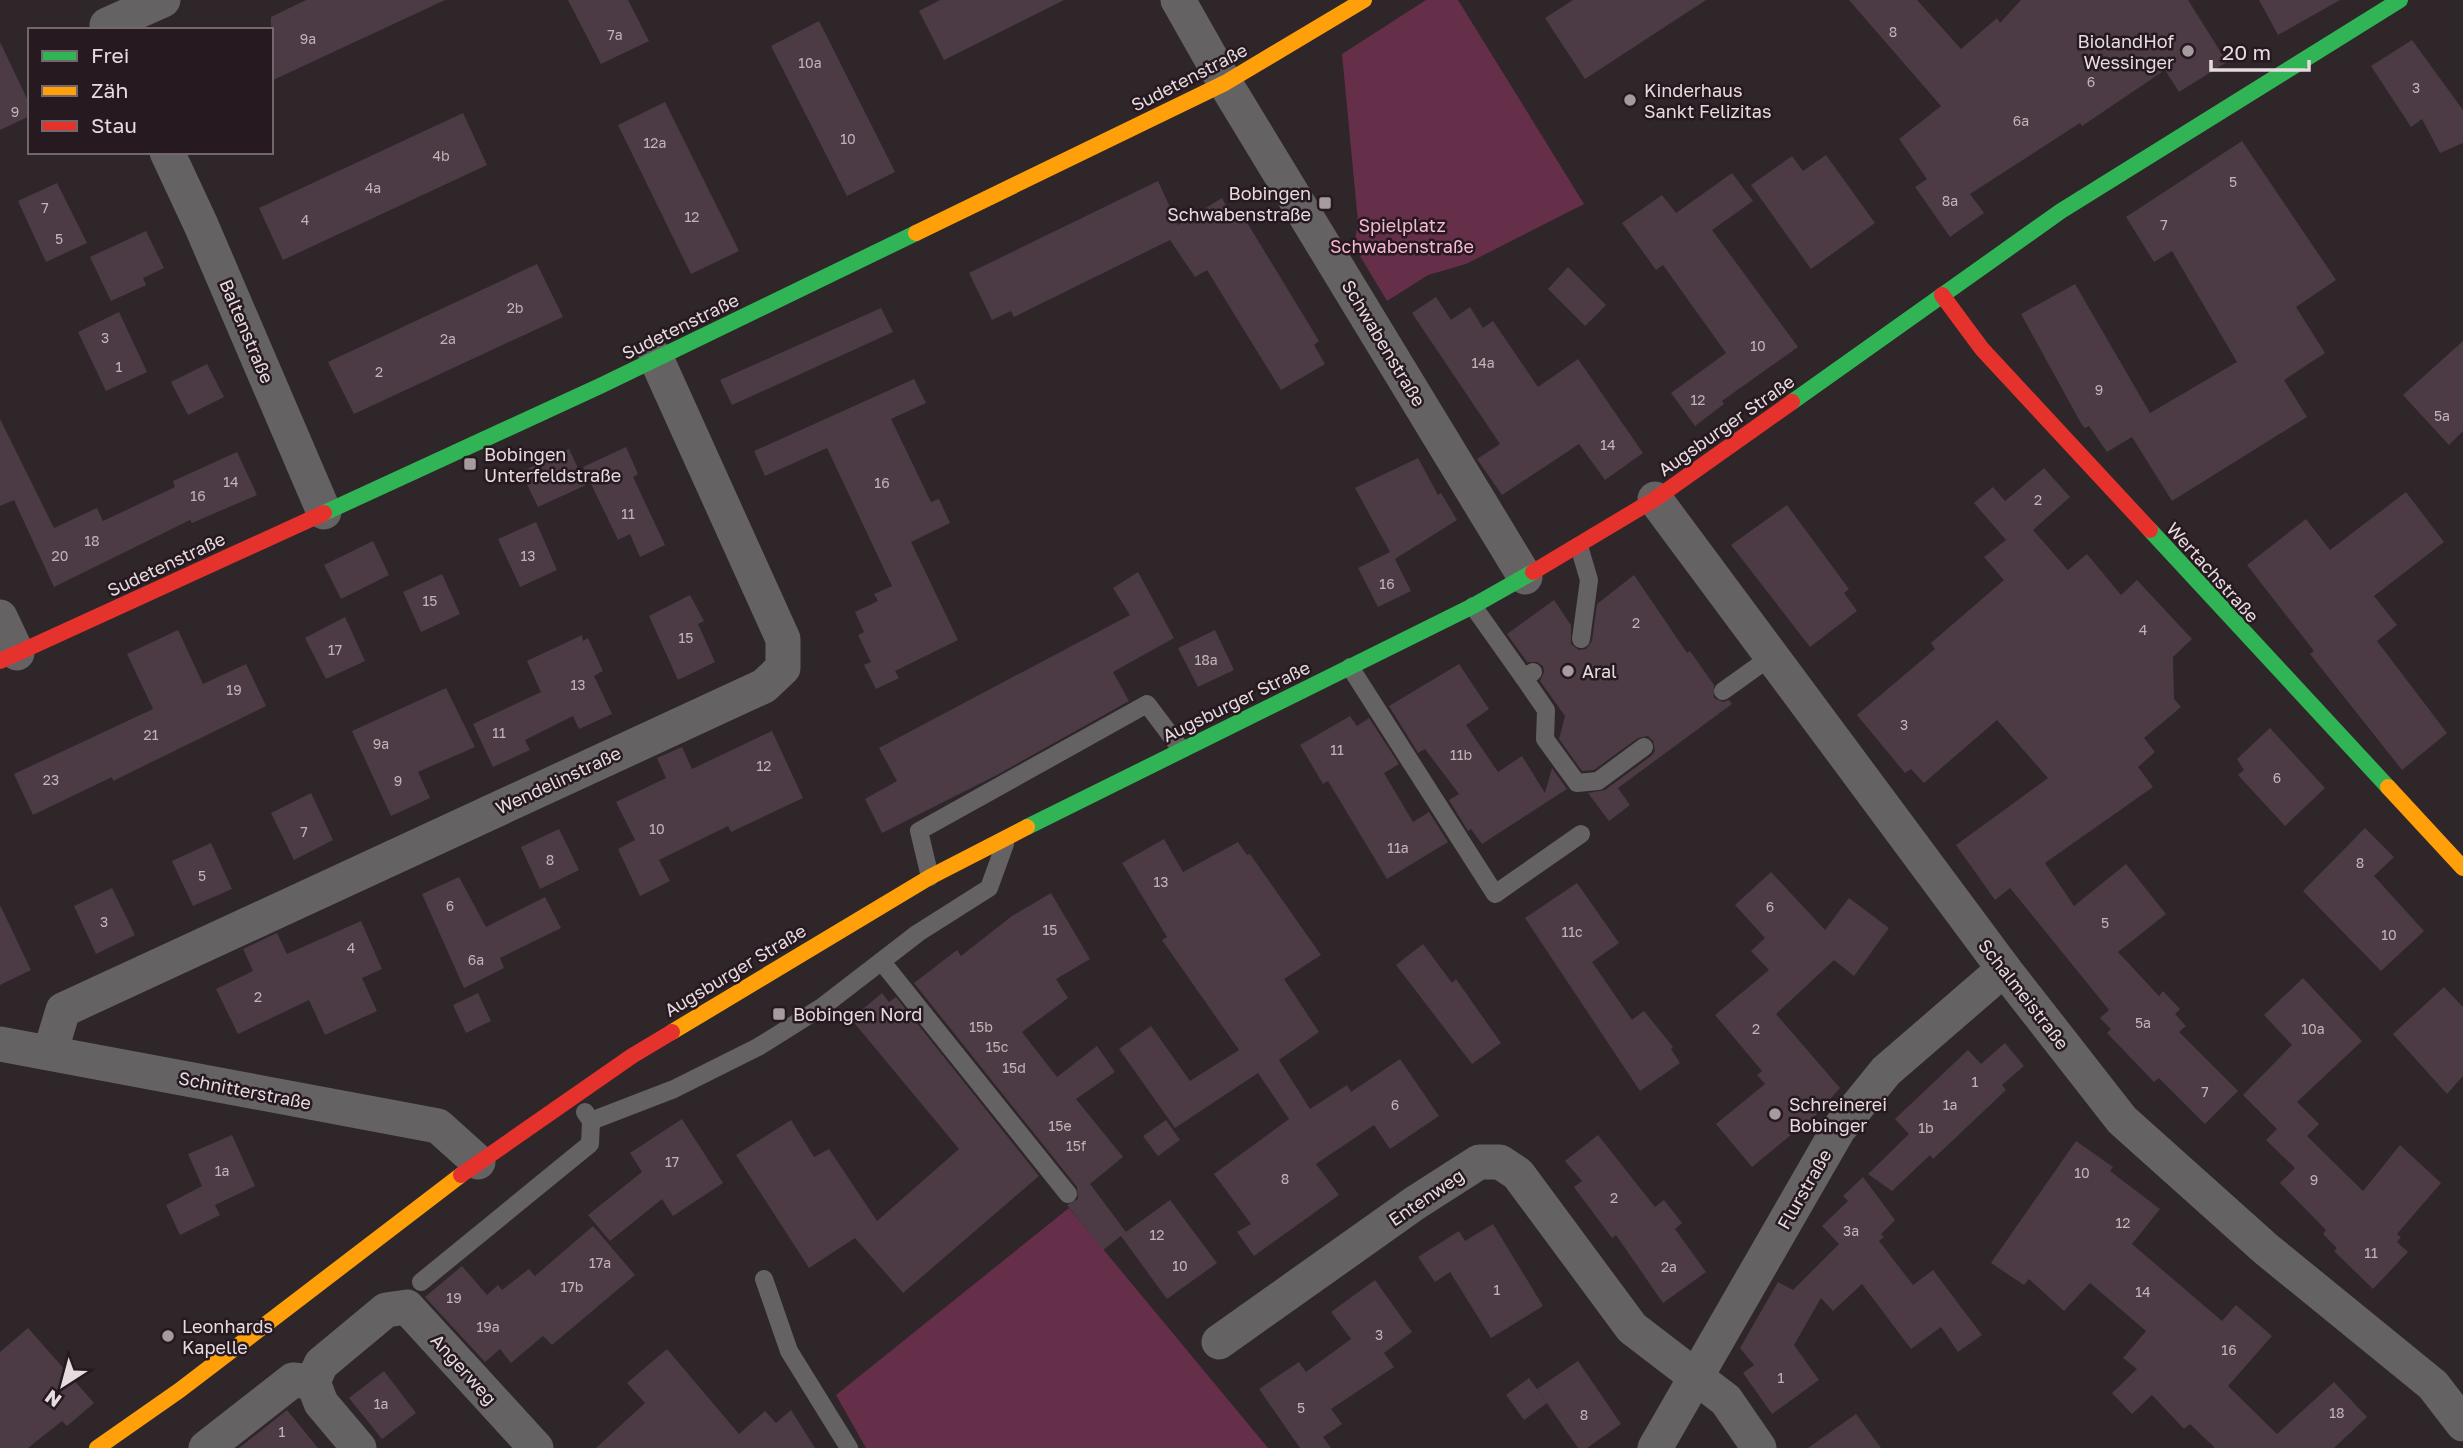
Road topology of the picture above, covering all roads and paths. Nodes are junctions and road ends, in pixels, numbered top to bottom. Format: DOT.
graph roads {
  1 [pos="163,0"];
  2 [pos="1178,0"];
  3 [pos="1364,0"];
  4 [pos="2400,0"];
  5 [pos="103,18"];
  6 [pos="1225,83"];
  7 [pos="168,154"];
  8 [pos="1942,295"];
  9 [pos="656,358"];
  10 [pos="1655,499"];
  11 [pos="324,512"];
  12 [pos="1579,546"];
  13 [pos="1525,577"];
  14 [pos="1473,606"];
  15 [pos="0,617"];
  16 [pos="1581,639"];
  17 [pos="1772,656"];
  18 [pos="9,657"];
  19 [pos="1350,667"];
  20 [pos="1723,691"];
  21 [pos="1644,747"];
  22 [pos="1181,749"];
  23 [pos="1581,834"];
  24 [pos="1007,837"];
  25 [pos="2463,869"];
  26 [pos="930,877"];
  27 [pos="882,962"];
  28 [pos="2004,969"];
  29 [pos="0,1044"];
  30 [pos="50,1053"];
  31 [pos="573,1094"];
  32 [pos="591,1121"];
  33 [pos="478,1162"];
  34 [pos="1068,1194"];
  35 [pos="764,1279"];
  36 [pos="421,1282"];
  37 [pos="1219,1342"];
  38 [pos="1697,1377"];
  39 [pos="313,1382"];
  40 [pos="2463,1424"];
  41 [pos="97,1448"];
  42 [pos="205,1448"];
  43 [pos="359,1448"];
  44 [pos="536,1448"];
  45 [pos="849,1448"];
  46 [pos="1655,1448"];
  47 [pos="1759,1448"];
  1 -- 5 [label="street"];
  2 -- 6 [label="street, Schwabenstraße"];
  3 -- 6 [label="street, Sudetenstraße"];
  4 -- 8 [label="street, Augsburger Straße"];
  6 -- 9 [label="street, Sudetenstraße"];
  6 -- 13 [label="street, Schwabenstraße"];
  7 -- 11 [label="street, Baltenstraße"];
  8 -- 10 [label="street, Augsburger Straße"];
  8 -- 25 [label="street, Wertachstraße"];
  9 -- 11 [label="street, Sudetenstraße"];
  9 -- 30 [label="street, Wendelinstraße"];
  10 -- 12 [label="street, Augsburger Straße"];
  10 -- 17 [label="street, Schalmeistraße"];
  11 -- 18 [label="street, Sudetenstraße"];
  12 -- 13 [label="street, Augsburger Straße"];
  12 -- 16 [label="lane"];
  13 -- 14 [label="street, Augsburger Straße"];
  14 -- 19 [label="street, Augsburger Straße"];
  14 -- 21 [label="lane"];
  15 -- 18 [label="street"];
  17 -- 20 [label="lane"];
  17 -- 28 [label="street, Schalmeistraße"];
  19 -- 22 [label="street, Augsburger Straße"];
  19 -- 23 [label="lane"];
  22 -- 24 [label="street, Augsburger Straße"];
  22 -- 26 [label="lane"];
  24 -- 26 [label="street, Augsburger Straße"];
  24 -- 27 [label="lane"];
  26 -- 31 [label="street, Augsburger Straße"];
  27 -- 32 [label="lane"];
  27 -- 34 [label="lane"];
  28 -- 38 [label="street, Flurstraße"];
  28 -- 40 [label="street, Schalmeistraße"];
  29 -- 30 [label="street, Schnitterstraße"];
  30 -- 33 [label="street, Schnitterstraße"];
  31 -- 32 [label="lane"];
  31 -- 33 [label="street, Augsburger Straße"];
  32 -- 36 [label="lane"];
  33 -- 41 [label="street, Augsburger Straße"];
  35 -- 45 [label="lane"];
  37 -- 38 [label="street, Entenweg"];
  38 -- 46 [label="street, Flurstraße"];
  38 -- 47 [label="street, Entenweg"];
  39 -- 42 [label="street"];
  39 -- 43 [label="street"];
  39 -- 44 [label="street, Angerweg"];
}
